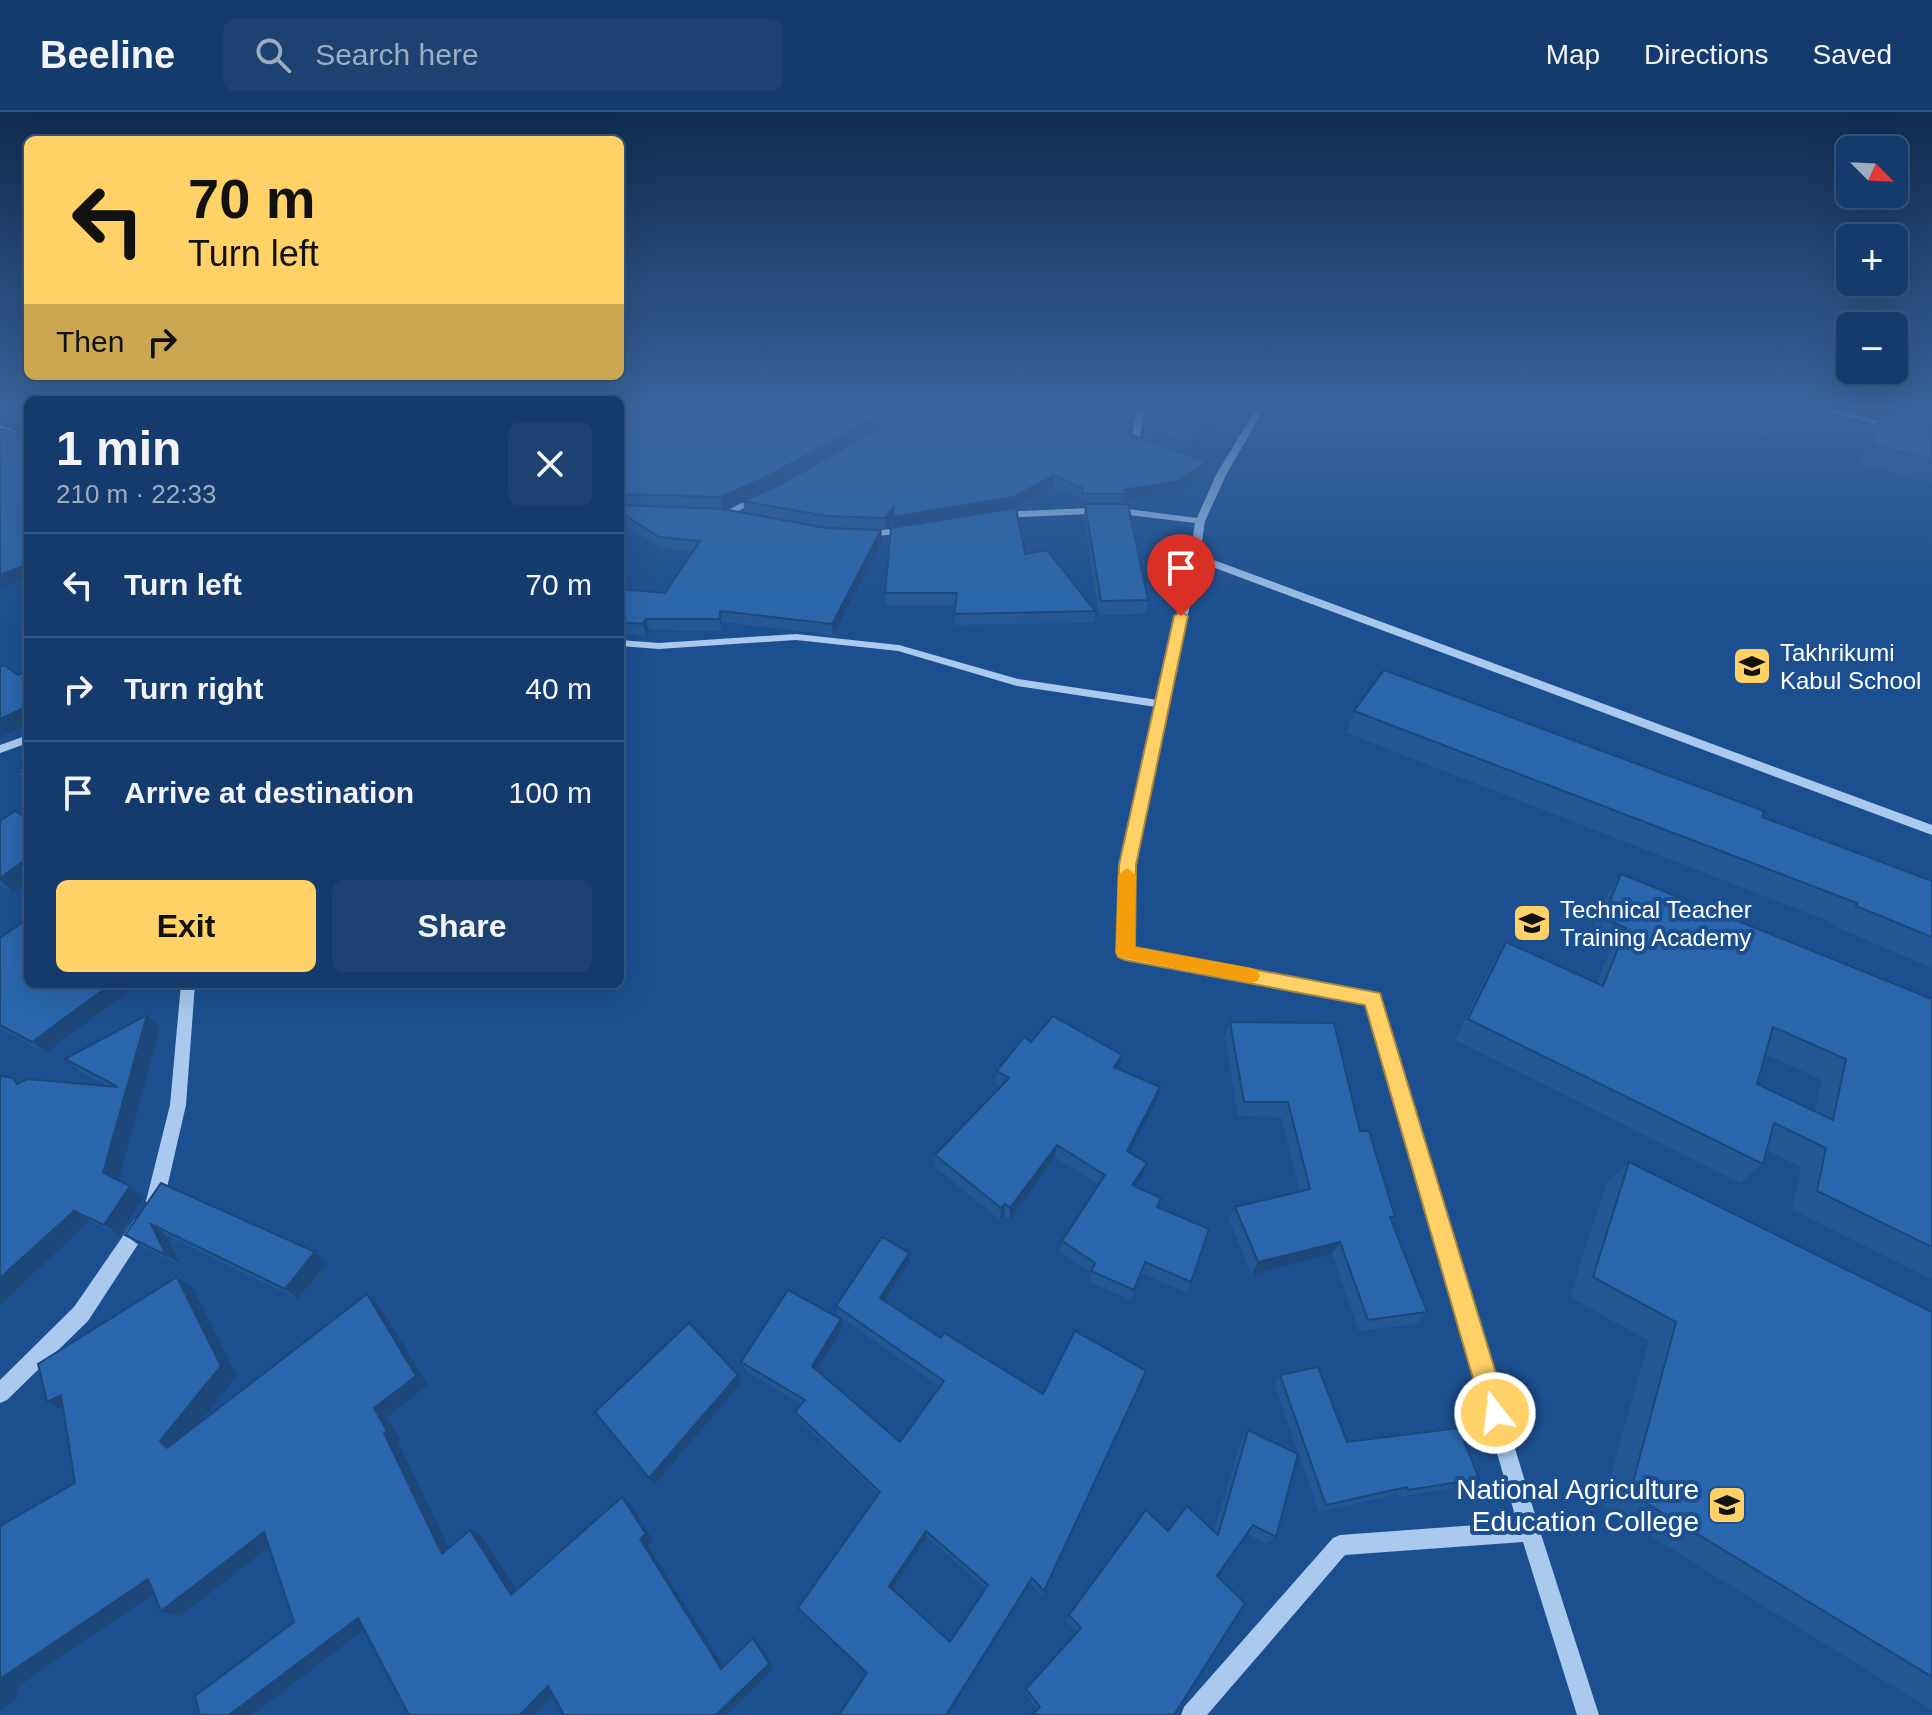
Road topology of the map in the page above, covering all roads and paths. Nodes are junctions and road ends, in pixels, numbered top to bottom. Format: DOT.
graph roads {
  1 [pos="1219,479"];
  2 [pos="774,492"];
  3 [pos="710,513"];
  4 [pos="725,514"];
  5 [pos="994,516"];
  6 [pos="740,517"];
  7 [pos="1200,521"];
  8 [pos="917,529"];
  9 [pos="857,534"];
  10 [pos="1195,557"];
  11 [pos="624,643"];
  12 [pos="1160,704"];
  13 [pos="24,740"];
  14 [pos="0,749"];
  15 [pos="1932,830"];
  16 [pos="188,988"];
  17 [pos="0,1393"];
  18 [pos="1530,1531"];
  19 [pos="1192,1715"];
  20 [pos="1588,1715"];
  1 -- 7 [label="street"];
  2 -- 4 [label="street"];
  3 -- 4 [label="street"];
  4 -- 6 [label="street"];
  5 -- 7 [label="street"];
  7 -- 10 [label="street"];
  8 -- 9 [label="street"];
  10 -- 12 [label="street"];
  10 -- 15 [label="street"];
  11 -- 12 [label="street"];
  12 -- 18 [label="street"];
  13 -- 14 [label="street"];
  16 -- 17 [label="street"];
  18 -- 19 [label="street"];
  18 -- 20 [label="street"];
}
